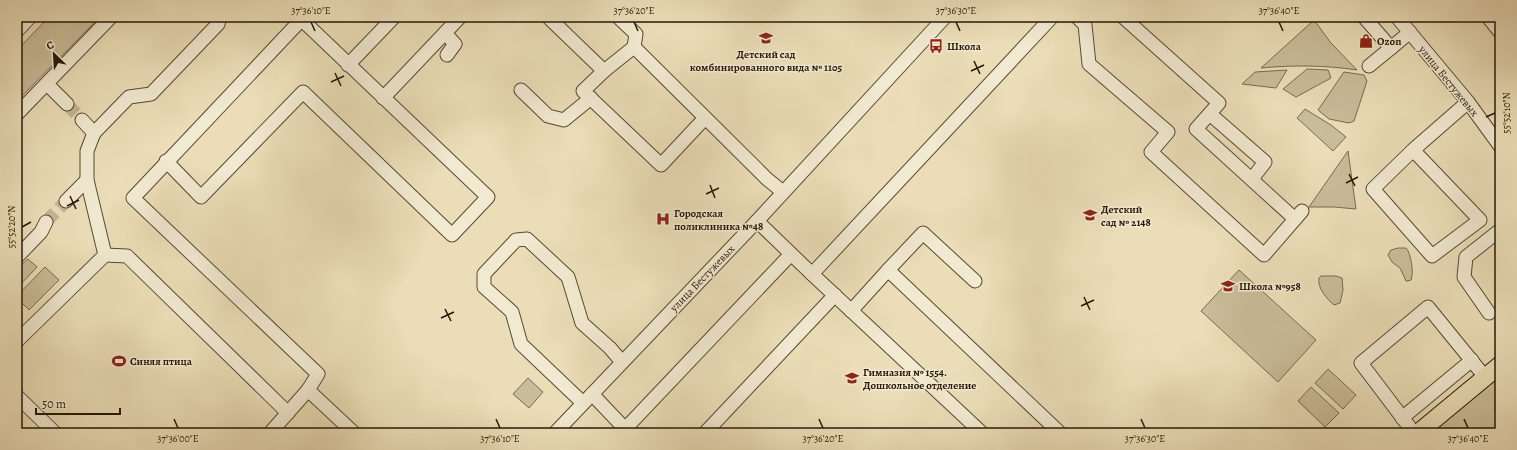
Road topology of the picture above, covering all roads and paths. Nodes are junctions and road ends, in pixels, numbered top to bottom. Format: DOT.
graph roads {
  1 [pos="30,17"];
  2 [pos="111,17"];
  3 [pos="220,17"];
  4 [pos="394,17"];
  5 [pos="460,17"];
  6 [pos="548,17"];
  7 [pos="618,17"];
  8 [pos="945,17"];
  9 [pos="1052,17"];
  10 [pos="1123,17"];
  11 [pos="1364,17"];
  12 [pos="1397,17"];
  13 [pos="1488,17"];
  14 [pos="300,18"];
  15 [pos="1085,20"];
  16 [pos="17,31"];
  17 [pos="1410,32"];
  18 [pos="1500,32"];
  19 [pos="445,33"];
  20 [pos="634,47"];
  21 [pos="1391,48"];
  22 [pos="447,55"];
  23 [pos="348,65"];
  24 [pos="1369,66"];
  25 [pos="604,71"];
  26 [pos="47,84"];
  27 [pos="521,90"];
  28 [pos="383,98"];
  29 [pos="591,98"];
  30 [pos="1468,102"];
  31 [pos="67,104"];
  32 [pos="17,114"];
  33 [pos="1210,114"];
  34 [pos="705,118"];
  35 [pos="82,120"];
  36 [pos="94,133"];
  37 [pos="1500,146"];
  38 [pos="1413,150"];
  39 [pos="166,161"];
  40 [pos="1252,179"];
  41 [pos="87,180"];
  42 [pos="784,192"];
  43 [pos="66,201"];
  44 [pos="757,220"];
  45 [pos="46,222"];
  46 [pos="1500,230"];
  47 [pos="791,254"];
  48 [pos="105,255"];
  49 [pos="17,257"];
  50 [pos="888,270"];
  51 [pos="812,274"];
  52 [pos="975,281"];
  53 [pos="835,295"];
  54 [pos="852,311"];
  55 [pos="1489,312"];
  56 [pos="17,341"];
  57 [pos="1472,360"];
  58 [pos="622,362"];
  59 [pos="1500,364"];
  60 [pos="1485,377"];
  61 [pos="308,390"];
  62 [pos="17,396"];
  63 [pos="588,398"];
  64 [pos="288,413"];
  65 [pos="1402,418"];
  66 [pos="626,432"];
  67 [pos="56,433"];
  68 [pos="270,433"];
  69 [pos="354,433"];
  70 [pos="555,433"];
  71 [pos="705,433"];
  72 [pos="982,433"];
  73 [pos="1060,433"];
  74 [pos="1414,433"];
  75 [pos="1418,433"];
  1 -- 16 [label="street"];
  2 -- 26 [label="street"];
  3 -- 36 [label="street"];
  4 -- 23 [label="street"];
  5 -- 19 [label="street"];
  6 -- 25 [label="street"];
  7 -- 20 [label="street"];
  8 -- 42 [label="street, улица Бестужевых"];
  9 -- 51 [label="street"];
  10 -- 33 [label="street"];
  11 -- 21 [label="street"];
  12 -- 17 [label="street, улица Бестужевых"];
  13 -- 18 [label="street"];
  14 -- 23 [label="street"];
  14 -- 39 [label="street"];
  15 -- 40 [label="street"];
  17 -- 21 [label="street"];
  17 -- 30 [label="street, улица Бестужевых"];
  19 -- 22 [label="street"];
  19 -- 28 [label="street"];
  20 -- 25 [label="street"];
  20 -- 34 [label="street"];
  21 -- 24 [label="street"];
  23 -- 28 [label="street"];
  25 -- 29 [label="street"];
  26 -- 31 [label="street"];
  26 -- 32 [label="street"];
  27 -- 29 [label="street"];
  28 -- 39 [label="street"];
  29 -- 34 [label="street"];
  30 -- 37 [label="street, улица Бестужевых"];
  30 -- 38 [label="street"];
  33 -- 40 [label="street"];
  33 -- 40 [label="street"];
  34 -- 42 [label="street"];
  35 -- 36 [label="street"];
  36 -- 41 [label="street"];
  38 -- 38 [label="street"];
  39 -- 61 [label="street"];
  41 -- 43 [label="street"];
  41 -- 48 [label="street"];
  42 -- 44 [label="street, улица Бестужевых"];
  44 -- 47 [label="street"];
  44 -- 58 [label="street, улица Бестужевых"];
  45 -- 49 [label="street"];
  46 -- 55 [label="street"];
  47 -- 51 [label="street"];
  47 -- 66 [label="street"];
  48 -- 56 [label="street"];
  48 -- 64 [label="street"];
  50 -- 52 [label="street"];
  50 -- 54 [label="street"];
  50 -- 73 [label="street"];
  51 -- 53 [label="street"];
  53 -- 54 [label="street"];
  53 -- 71 [label="street"];
  54 -- 72 [label="street"];
  57 -- 60 [label="street"];
  57 -- 65 [label="street"];
  57 -- 65 [label="street"];
  58 -- 63 [label="street, улица Бестужевых"];
  58 -- 63 [label="street"];
  59 -- 60 [label="main road"];
  60 -- 75 [label="main road"];
  61 -- 64 [label="street"];
  61 -- 69 [label="street"];
  62 -- 67 [label="street"];
  63 -- 66 [label="street"];
  63 -- 70 [label="street, улица Бестужевых"];
  64 -- 68 [label="street"];
  65 -- 74 [label="street"];
}
